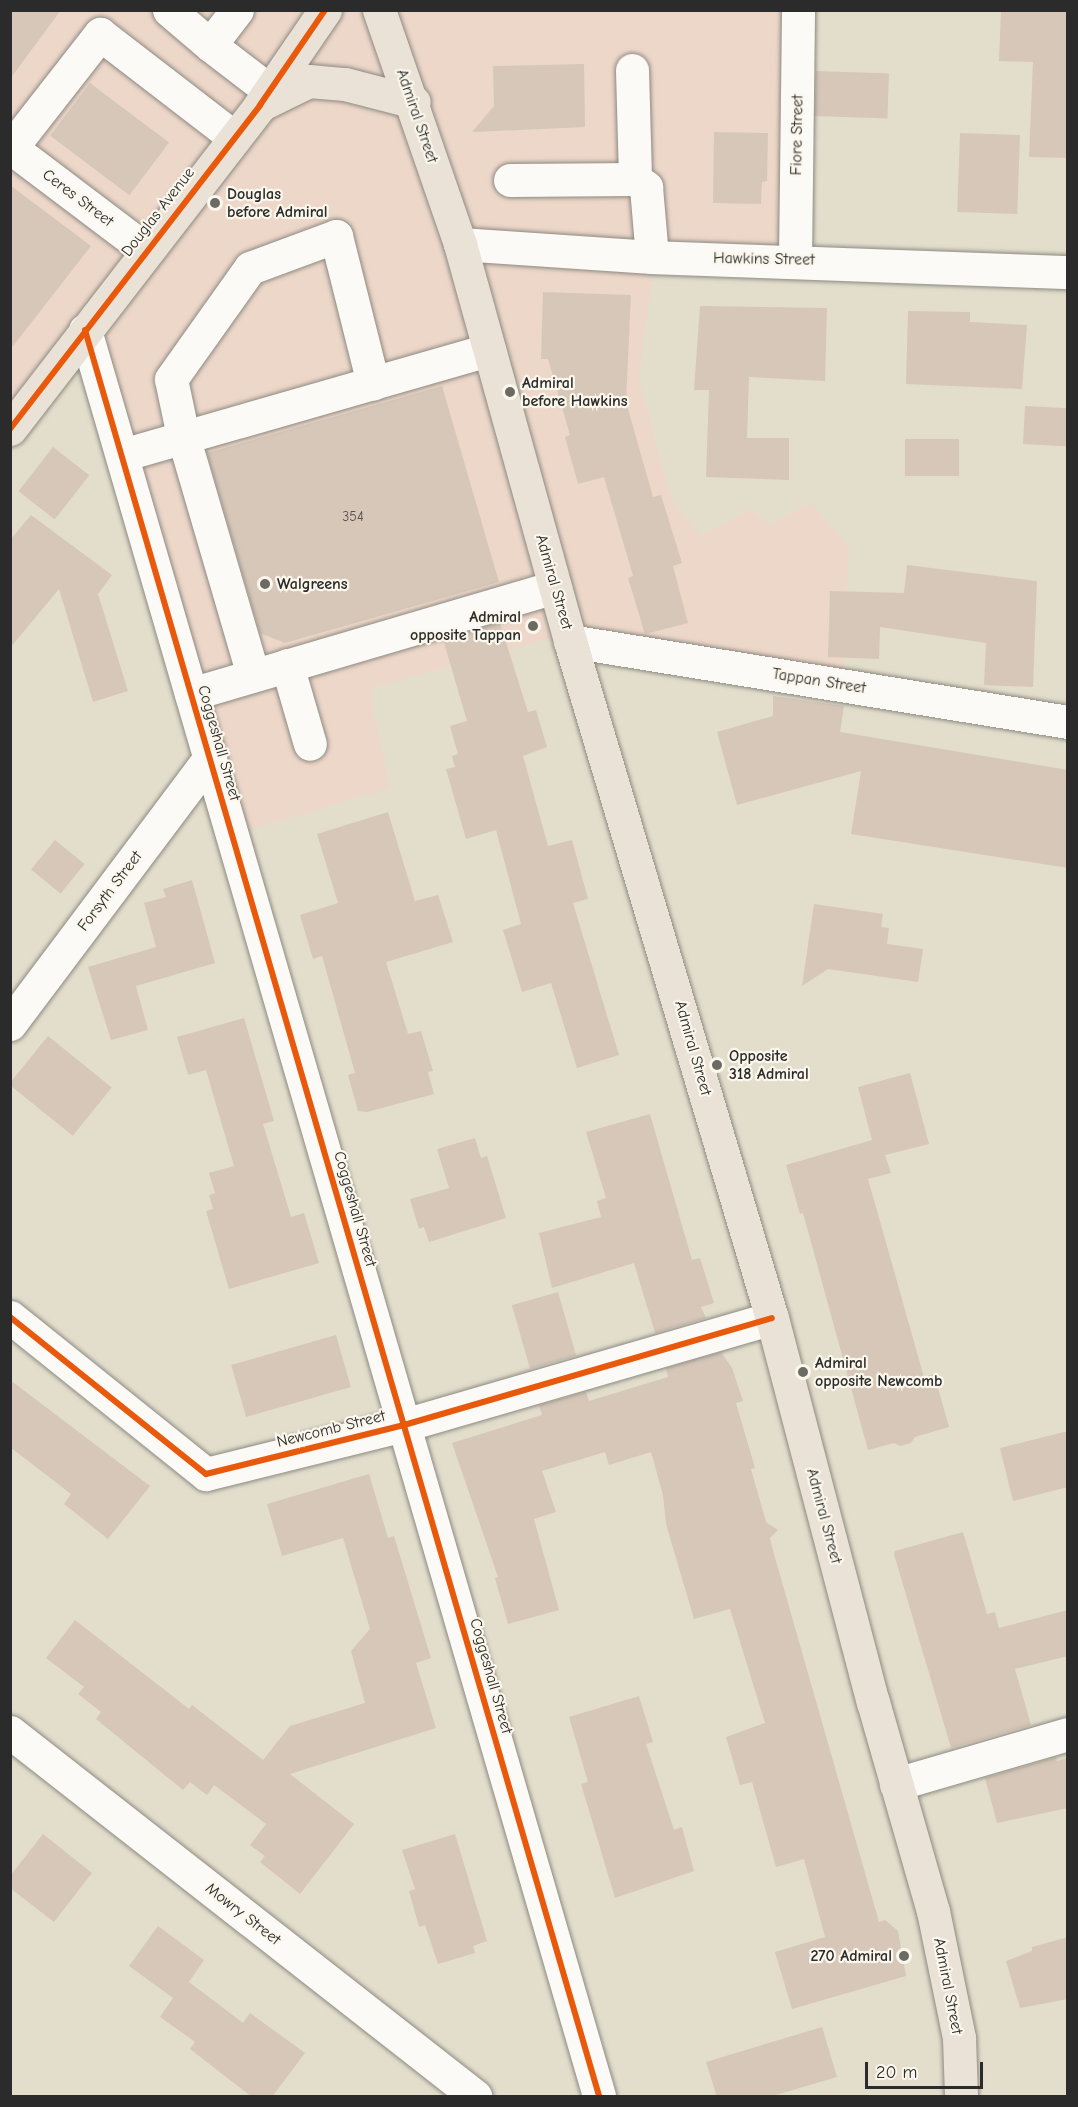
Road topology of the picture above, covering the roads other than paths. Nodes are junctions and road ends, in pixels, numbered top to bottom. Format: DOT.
graph roads {
  1 [pos="169,10"];
  2 [pos="237,10"];
  3 [pos="325,10"];
  4 [pos="379,10"];
  5 [pos="798,10"];
  6 [pos="210,45"];
  7 [pos="632,70"];
  8 [pos="265,98"];
  9 [pos="414,102"];
  10 [pos="235,138"];
  11 [pos="11,148"];
  12 [pos="635,179"];
  13 [pos="510,180"];
  14 [pos="460,244"];
  15 [pos="145,249"];
  16 [pos="652,256"];
  17 [pos="795,259"];
  18 [pos="1068,272"];
  19 [pos="85,330"];
  20 [pos="489,350"];
  21 [pos="373,383"];
  22 [pos="10,429"];
  23 [pos="183,436"];
  24 [pos="122,455"];
  25 [pos="555,587"];
  26 [pos="570,641"];
  27 [pos="287,665"];
  28 [pos="253,675"];
  29 [pos="191,694"];
  30 [pos="1068,722"];
  31 [pos="310,744"];
  32 [pos="210,758"];
  33 [pos="10,1024"];
  34 [pos="10,1317"];
  35 [pos="772,1318"];
  36 [pos="404,1425"];
  37 [pos="10,1732"];
  38 [pos="1068,1734"];
  39 [pos="897,1784"];
  40 [pos="475,2097"];
  41 [pos="599,2097"];
  42 [pos="961,2097"];
  1 -- 6 [label="street"];
  2 -- 6 [label="street"];
  3 -- 8 [label="main road, Douglas Avenue"];
  4 -- 9 [label="main road, Admiral Street"];
  5 -- 17 [label="street, Fiore Street"];
  6 -- 8 [label="street"];
  7 -- 12 [label="street"];
  8 -- 9 [label="main road"];
  8 -- 10 [label="main road, Douglas Avenue"];
  9 -- 14 [label="main road, Admiral Street"];
  10 -- 11 [label="street"];
  10 -- 15 [label="main road, Douglas Avenue"];
  11 -- 15 [label="street, Ceres Street"];
  12 -- 13 [label="street"];
  12 -- 16 [label="street"];
  14 -- 16 [label="street, Hawkins Street"];
  14 -- 20 [label="main road, Admiral Street"];
  15 -- 19 [label="main road, Douglas Avenue"];
  16 -- 17 [label="street, Hawkins Street"];
  17 -- 18 [label="street, Hawkins Street"];
  19 -- 22 [label="main road, Douglas Avenue"];
  19 -- 24 [label="street, Coggeshall Street"];
  20 -- 21 [label="street"];
  20 -- 25 [label="main road, Admiral Street"];
  21 -- 23 [label="street"];
  21 -- 23 [label="street"];
  23 -- 24 [label="street"];
  23 -- 28 [label="street"];
  24 -- 29 [label="street, Coggeshall Street"];
  25 -- 26 [label="main road, Admiral Street"];
  25 -- 27 [label="street"];
  26 -- 30 [label="street, Tappan Street"];
  26 -- 35 [label="main road, Admiral Street"];
  27 -- 28 [label="street"];
  27 -- 31 [label="street"];
  28 -- 29 [label="street"];
  29 -- 32 [label="street, Coggeshall Street"];
  32 -- 33 [label="street, Forsyth Street"];
  32 -- 36 [label="street, Coggeshall Street"];
  34 -- 36 [label="street, Newcomb Street"];
  35 -- 36 [label="street, Newcomb Street"];
  35 -- 39 [label="main road, Admiral Street"];
  36 -- 41 [label="street, Coggeshall Street"];
  37 -- 40 [label="street, Mowry Street"];
  38 -- 39 [label="street"];
  39 -- 42 [label="main road, Admiral Street"];
}
